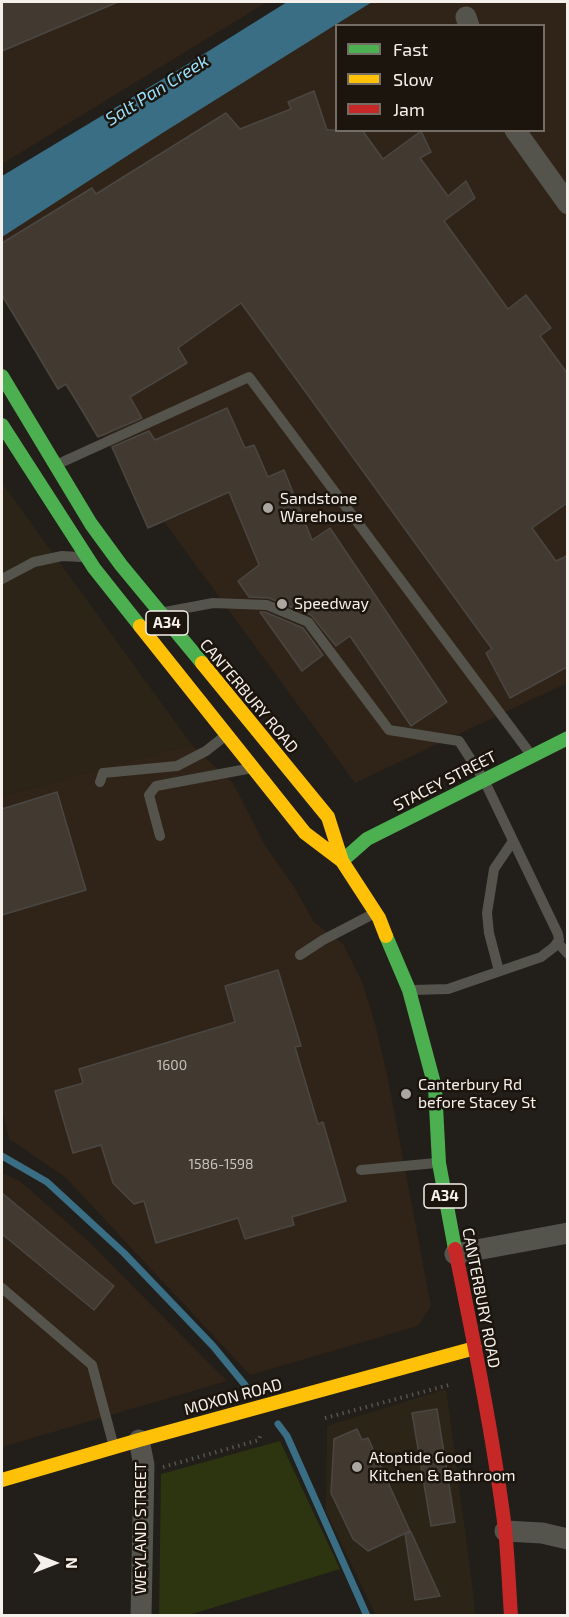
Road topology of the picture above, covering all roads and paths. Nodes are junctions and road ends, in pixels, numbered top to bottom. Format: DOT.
graph roads {
  1 [pos="516,132"];
  2 [pos="567,204"];
  3 [pos="2,376"];
  4 [pos="2,425"];
  5 [pos="56,466"];
  6 [pos="87,557"];
  7 [pos="2,579"];
  8 [pos="159,613"];
  9 [pos="226,735"];
  10 [pos="567,738"];
  11 [pos="532,756"];
  12 [pos="253,768"];
  13 [pos="484,780"];
  14 [pos="100,782"];
  15 [pos="160,836"];
  16 [pos="513,841"];
  17 [pos="342,861"];
  18 [pos="376,913"];
  19 [pos="558,943"];
  20 [pos="567,954"];
  21 [pos="300,955"];
  22 [pos="499,971"];
  23 [pos="409,990"];
  24 [pos="440,1163"];
  25 [pos="361,1170"];
  26 [pos="567,1233"];
  27 [pos="455,1254"];
  28 [pos="2,1288"];
  29 [pos="475,1348"];
  30 [pos="449,1385"];
  31 [pos="316,1418"];
  32 [pos="262,1427"];
  33 [pos="139,1440"];
  34 [pos="114,1448"];
  35 [pos="161,1467"];
  36 [pos="2,1480"];
  37 [pos="505,1531"];
  38 [pos="567,1539"];
  39 [pos="141,1616"];
  40 [pos="511,1616"];
  1 -- 2 [label="street"];
  3 -- 5 [label="main road, CANTERBURY ROAD / A34"];
  4 -- 6 [label="main road, CANTERBURY ROAD / A34"];
  5 -- 8 [label="main road, CANTERBURY ROAD / A34"];
  5 -- 11 [label="lane"];
  6 -- 7 [label="lane"];
  6 -- 9 [label="main road, CANTERBURY ROAD / A34"];
  8 -- 13 [label="lane"];
  8 -- 17 [label="main road, CANTERBURY ROAD / A34"];
  9 -- 12 [label="main road, CANTERBURY ROAD / A34"];
  9 -- 14 [label="lane"];
  10 -- 11 [label="main road, STACEY STREET"];
  11 -- 13 [label="main road, STACEY STREET"];
  12 -- 15 [label="lane"];
  12 -- 17 [label="main road, CANTERBURY ROAD / A34"];
  13 -- 16 [label="lane"];
  13 -- 17 [label="main road, STACEY STREET"];
  16 -- 19 [label="lane"];
  16 -- 22 [label="lane"];
  17 -- 18 [label="main road, CANTERBURY ROAD / A34"];
  18 -- 21 [label="lane"];
  18 -- 23 [label="main road, CANTERBURY ROAD / A34"];
  19 -- 20 [label="lane"];
  19 -- 22 [label="lane"];
  22 -- 23 [label="lane"];
  23 -- 24 [label="main road, CANTERBURY ROAD / A34"];
  24 -- 25 [label="lane"];
  24 -- 27 [label="main road, CANTERBURY ROAD / A34"];
  26 -- 27 [label="street"];
  27 -- 29 [label="main road, CANTERBURY ROAD / A34"];
  28 -- 34 [label="lane"];
  29 -- 33 [label="main road, MOXON ROAD"];
  29 -- 37 [label="main road, CANTERBURY ROAD / A34"];
  30 -- 31 [label="path"];
  32 -- 35 [label="path"];
  33 -- 34 [label="main road, MOXON ROAD"];
  33 -- 39 [label="street, WEYLAND STREET"];
  34 -- 36 [label="main road, MOXON ROAD"];
  37 -- 38 [label="street"];
  37 -- 40 [label="main road, CANTERBURY ROAD / A34"];
}
